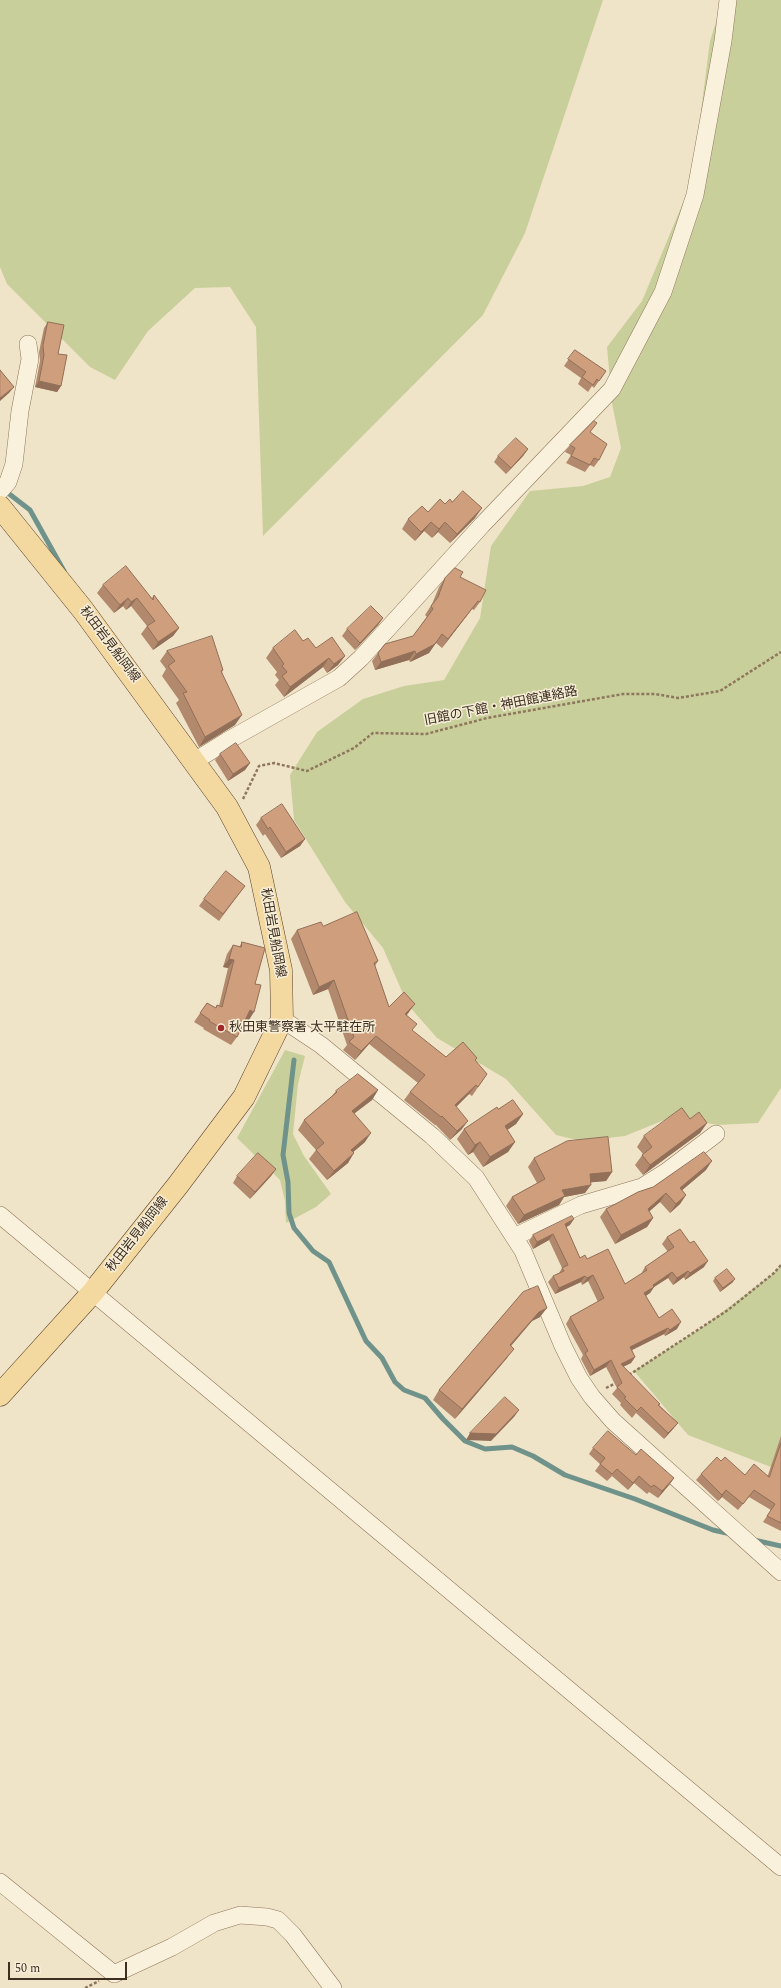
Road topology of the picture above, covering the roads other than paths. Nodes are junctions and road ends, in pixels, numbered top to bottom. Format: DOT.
graph roads {
  1 [pos="728,0"];
  2 [pos="28,344"];
  3 [pos="0,491"];
  4 [pos="0,507"];
  5 [pos="193,762"];
  6 [pos="282,1019"];
  7 [pos="716,1134"];
  8 [pos="0,1215"];
  9 [pos="514,1237"];
  10 [pos="93,1292"];
  11 [pos="0,1395"];
  12 [pos="781,1572"];
  13 [pos="781,1867"];
  14 [pos="0,1882"];
  15 [pos="333,1988"];
  1 -- 5 [label="street"];
  2 -- 3 [label="street"];
  4 -- 5 [label="main road, 秋田岩見船岡線"];
  5 -- 6 [label="main road, 秋田岩見船岡線"];
  6 -- 9 [label="street"];
  6 -- 10 [label="main road, 秋田岩見船岡線"];
  7 -- 9 [label="street"];
  8 -- 10 [label="street"];
  9 -- 12 [label="street"];
  10 -- 11 [label="main road, 秋田岩見船岡線"];
  10 -- 13 [label="street"];
  14 -- 15 [label="street"];
}
